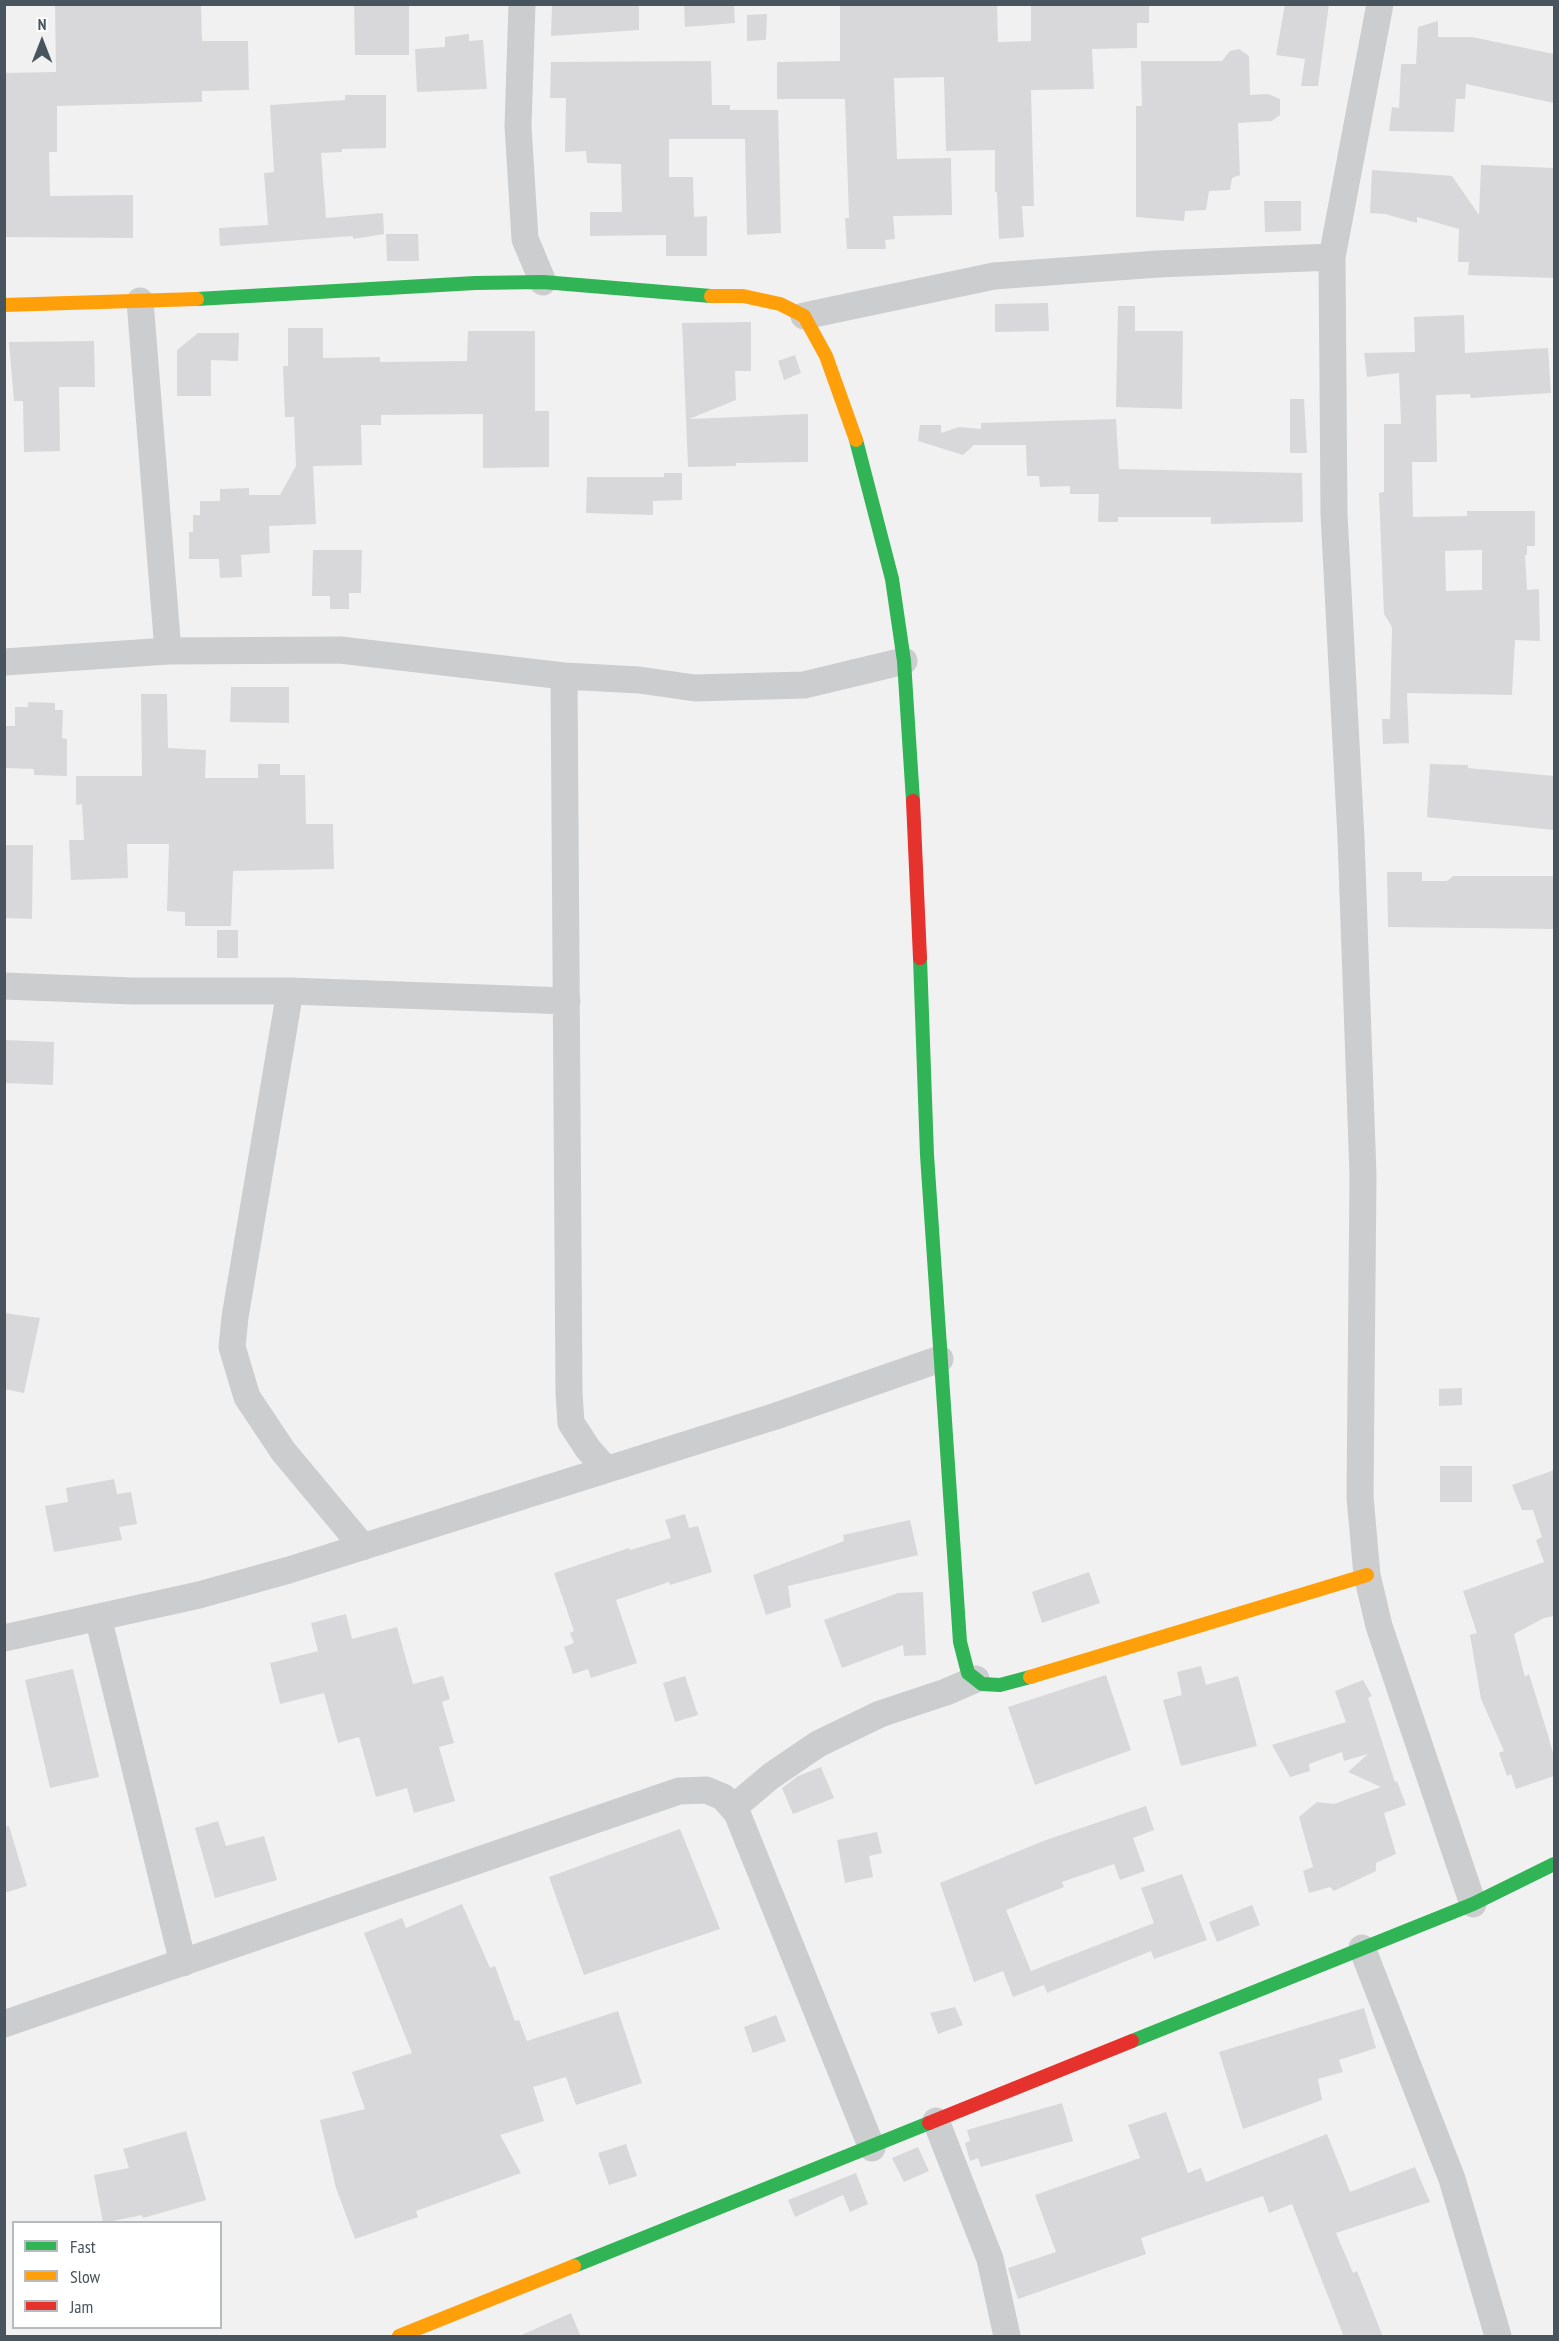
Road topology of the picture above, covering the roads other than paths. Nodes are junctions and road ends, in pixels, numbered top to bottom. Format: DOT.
graph roads {
  1 [pos="522,4"];
  2 [pos="1380,4"];
  3 [pos="1332,257"];
  4 [pos="543,282"];
  5 [pos="140,301"];
  6 [pos="4,305"];
  7 [pos="804,316"];
  8 [pos="168,651"];
  9 [pos="904,661"];
  10 [pos="4,662"];
  11 [pos="564,676"];
  12 [pos="4,986"];
  13 [pos="290,991"];
  14 [pos="567,1001"];
  15 [pos="940,1359"];
  16 [pos="606,1469"];
  17 [pos="363,1547"];
  18 [pos="1367,1575"];
  19 [pos="98,1617"];
  20 [pos="4,1638"];
  21 [pos="976,1679"];
  22 [pos="733,1808"];
  23 [pos="1554,1864"];
  24 [pos="1473,1904"];
  25 [pos="1362,1948"];
  26 [pos="183,1963"];
  27 [pos="4,2024"];
  28 [pos="936,2121"];
  29 [pos="872,2148"];
  30 [pos="399,2337"];
  31 [pos="1007,2337"];
  32 [pos="1498,2337"];
  1 -- 4 [label="street"];
  2 -- 3 [label="street"];
  3 -- 7 [label="street"];
  3 -- 18 [label="street"];
  4 -- 5 [label="street"];
  4 -- 7 [label="street"];
  5 -- 6 [label="street"];
  5 -- 8 [label="street"];
  7 -- 9 [label="street"];
  8 -- 10 [label="street"];
  8 -- 11 [label="street"];
  9 -- 11 [label="street"];
  9 -- 15 [label="street"];
  11 -- 14 [label="street"];
  12 -- 13 [label="street"];
  13 -- 14 [label="street"];
  13 -- 17 [label="street"];
  14 -- 16 [label="street"];
  15 -- 16 [label="street"];
  15 -- 21 [label="street"];
  16 -- 17 [label="street"];
  17 -- 19 [label="street"];
  18 -- 21 [label="street"];
  18 -- 24 [label="street"];
  19 -- 20 [label="street"];
  19 -- 26 [label="street"];
  21 -- 22 [label="street"];
  22 -- 26 [label="street"];
  22 -- 29 [label="street"];
  23 -- 24 [label="street"];
  24 -- 25 [label="street"];
  25 -- 28 [label="street"];
  25 -- 32 [label="street"];
  26 -- 27 [label="street"];
  28 -- 29 [label="street"];
  28 -- 31 [label="street"];
  29 -- 30 [label="street"];
}
